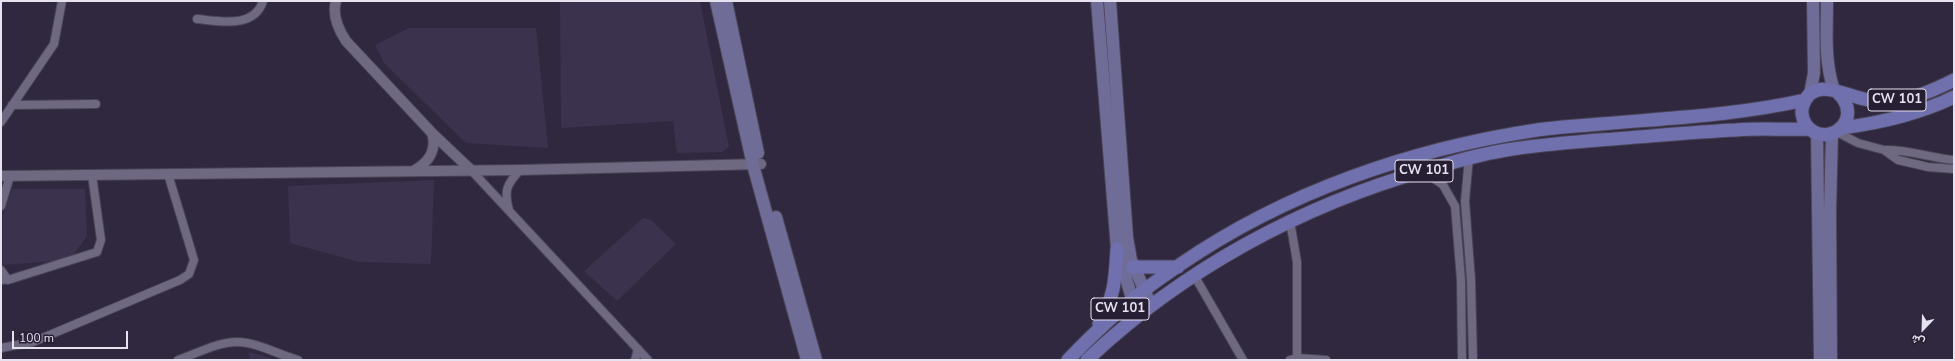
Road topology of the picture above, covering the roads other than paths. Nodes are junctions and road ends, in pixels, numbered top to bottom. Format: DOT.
graph roads {
  1 [pos="62,1"];
  2 [pos="263,1"];
  3 [pos="716,1"];
  4 [pos="726,1"];
  5 [pos="1096,1"];
  6 [pos="1110,1"];
  7 [pos="1813,1"];
  8 [pos="1827,1"];
  9 [pos="335,2"];
  10 [pos="197,19"];
  11 [pos="1954,80"];
  12 [pos="1835,91"];
  13 [pos="1807,97"];
  14 [pos="1954,97"];
  15 [pos="96,104"];
  16 [pos="12,106"];
  17 [pos="1118,107"];
  18 [pos="1105,108"];
  19 [pos="1,122"];
  20 [pos="1814,131"];
  21 [pos="1837,131"];
  22 [pos="432,133"];
  23 [pos="1884,150"];
  24 [pos="1469,158"];
  25 [pos="1954,160"];
  26 [pos="757,164"];
  27 [pos="1954,169"];
  28 [pos="471,170"];
  29 [pos="520,170"];
  30 [pos="413,171"];
  31 [pos="1423,171"];
  32 [pos="168,174"];
  33 [pos="92,175"];
  34 [pos="6,176"];
  35 [pos="1,206"];
  36 [pos="510,213"];
  37 [pos="1290,221"];
  38 [pos="1117,249"];
  39 [pos="1128,264"];
  40 [pos="1178,267"];
  41 [pos="1,270"];
  42 [pos="1194,275"];
  43 [pos="4,280"];
  44 [pos="1143,290"];
  45 [pos="1132,300"];
  46 [pos="1150,305"];
  47 [pos="1462,306"];
  48 [pos="1472,306"];
  49 [pos="1137,315"];
  50 [pos="1092,335"];
  51 [pos="1,348"];
  52 [pos="638,349"];
  53 [pos="1295,359"];
  54 [pos="178,360"];
  55 [pos="298,360"];
  56 [pos="635,360"];
  57 [pos="648,360"];
  58 [pos="807,360"];
  59 [pos="816,360"];
  60 [pos="1068,360"];
  61 [pos="1087,360"];
  62 [pos="1242,360"];
  63 [pos="1326,360"];
  64 [pos="1462,360"];
  65 [pos="1473,360"];
  66 [pos="1820,360"];
  67 [pos="1832,360"];
  1 -- 16 [label="street"];
  2 -- 10 [label="street"];
  3 -- 26 [label="main road"];
  4 -- 26 [label="main road"];
  5 -- 18 [label="main road"];
  6 -- 17 [label="main road"];
  7 -- 13 [label="main road"];
  8 -- 12 [label="main road"];
  9 -- 22 [label="street"];
  11 -- 12 [label="main road, CW 101"];
  12 -- 13 [label="main road"];
  12 -- 21 [label="main road"];
  13 -- 20 [label="main road"];
  13 -- 40 [label="main road, CW 101"];
  14 -- 21 [label="main road, CW 101"];
  15 -- 16 [label="street"];
  16 -- 19 [label="street"];
  17 -- 18 [label="main road"];
  17 -- 39 [label="main road"];
  18 -- 38 [label="main road"];
  20 -- 21 [label="main road"];
  20 -- 24 [label="main road, CW 101"];
  20 -- 66 [label="main road"];
  21 -- 23 [label="street"];
  21 -- 67 [label="main road"];
  22 -- 28 [label="street"];
  22 -- 30 [label="street"];
  23 -- 25 [label="street"];
  23 -- 27 [label="street"];
  24 -- 31 [label="main road, CW 101"];
  24 -- 48 [label="street"];
  26 -- 29 [label="street"];
  26 -- 58 [label="main road"];
  26 -- 59 [label="main road"];
  28 -- 29 [label="street"];
  28 -- 30 [label="street"];
  28 -- 36 [label="street"];
  29 -- 36 [label="street"];
  30 -- 32 [label="street"];
  31 -- 37 [label="main road, CW 101"];
  31 -- 47 [label="street"];
  32 -- 33 [label="street"];
  32 -- 51 [label="street"];
  33 -- 34 [label="street"];
  33 -- 43 [label="street"];
  34 -- 35 [label="street"];
  36 -- 52 [label="street"];
  37 -- 42 [label="main road, CW 101"];
  37 -- 53 [label="street"];
  38 -- 39 [label="main road"];
  38 -- 50 [label="main road"];
  39 -- 40 [label="main road"];
  39 -- 44 [label="main road"];
  39 -- 45 [label="main road"];
  40 -- 44 [label="main road, CW 101"];
  41 -- 43 [label="street"];
  42 -- 46 [label="main road, CW 101"];
  42 -- 62 [label="street"];
  44 -- 45 [label="main road, CW 101"];
  44 -- 46 [label="main road"];
  45 -- 49 [label="main road"];
  45 -- 50 [label="main road, CW 101"];
  46 -- 49 [label="main road, CW 101"];
  47 -- 48 [label="street"];
  47 -- 64 [label="street"];
  48 -- 65 [label="street"];
  49 -- 61 [label="main road, CW 101"];
  50 -- 60 [label="main road, CW 101"];
  52 -- 56 [label="street"];
  52 -- 57 [label="street"];
  53 -- 63 [label="street"];
  54 -- 55 [label="street"];
}
